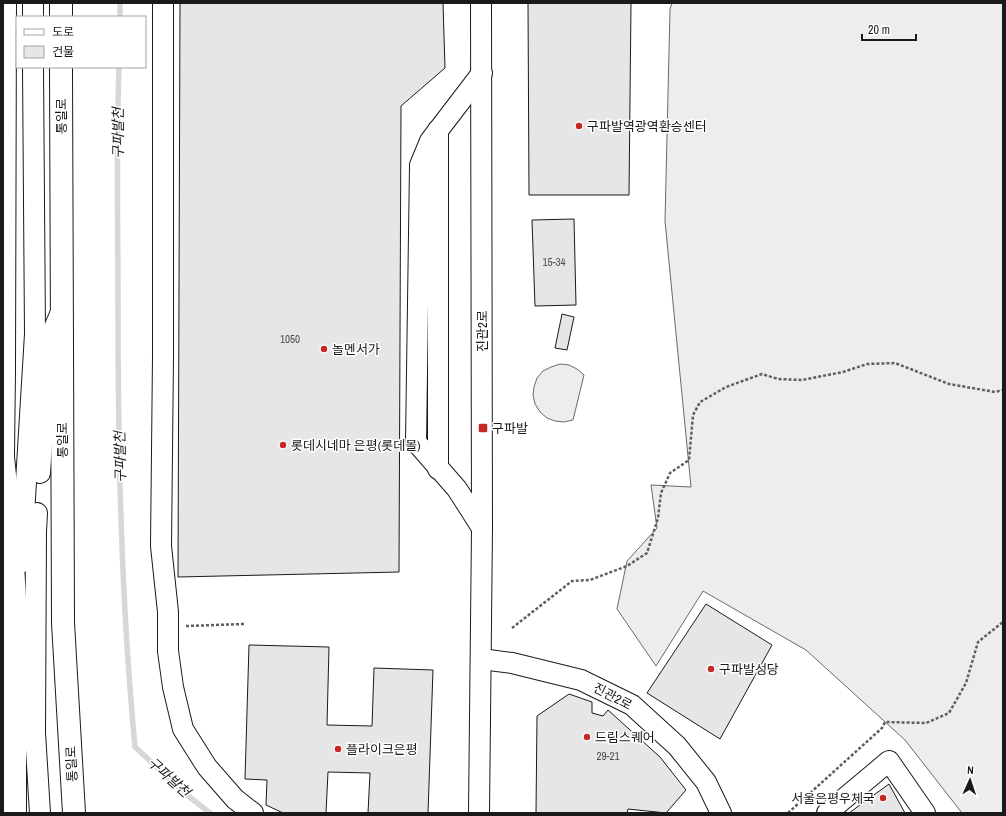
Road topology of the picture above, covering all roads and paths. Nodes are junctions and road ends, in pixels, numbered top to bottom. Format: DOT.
graph roads {
  1 [pos="5,3"];
  2 [pos="33,3"];
  3 [pos="61,3"];
  4 [pos="163,3"];
  5 [pos="481,3"];
  6 [pos="33,16"];
  7 [pos="61,16"];
  8 [pos="33,68"];
  9 [pos="61,68"];
  10 [pos="482,73"];
  11 [pos="61,311"];
  12 [pos="1003,390"];
  13 [pos="3,456"];
  14 [pos="482,528"];
  15 [pos="15,599"];
  16 [pos="1003,622"];
  17 [pos="244,624"];
  18 [pos="181,626"];
  19 [pos="512,628"];
  20 [pos="481,659"];
  21 [pos="15,813"];
  22 [pos="40,813"];
  23 [pos="74,813"];
  24 [pos="253,813"];
  25 [pos="479,813"];
  26 [pos="721,813"];
  27 [pos="788,813"];
  28 [pos="827,813"];
  29 [pos="925,813"];
  1 -- 13 [label="main road"];
  2 -- 6 [label="street"];
  3 -- 7 [label="main road"];
  4 -- 24 [label="street"];
  5 -- 10 [label="street, 진관2로"];
  8 -- 15 [label="street"];
  9 -- 11 [label="main road, 통일로"];
  10 -- 14 [label="street, 진관2로"];
  10 -- 14 [label="street"];
  11 -- 22 [label="street"];
  11 -- 23 [label="main road, 통일로"];
  12 -- 19 [label="path"];
  13 -- 15 [label="main road"];
  14 -- 20 [label="street, 진관2로"];
  15 -- 21 [label="main road"];
  16 -- 27 [label="path"];
  17 -- 18 [label="path"];
  20 -- 25 [label="street, 진관2로"];
  20 -- 26 [label="street, 진관2로"];
  28 -- 29 [label="street"];
}
